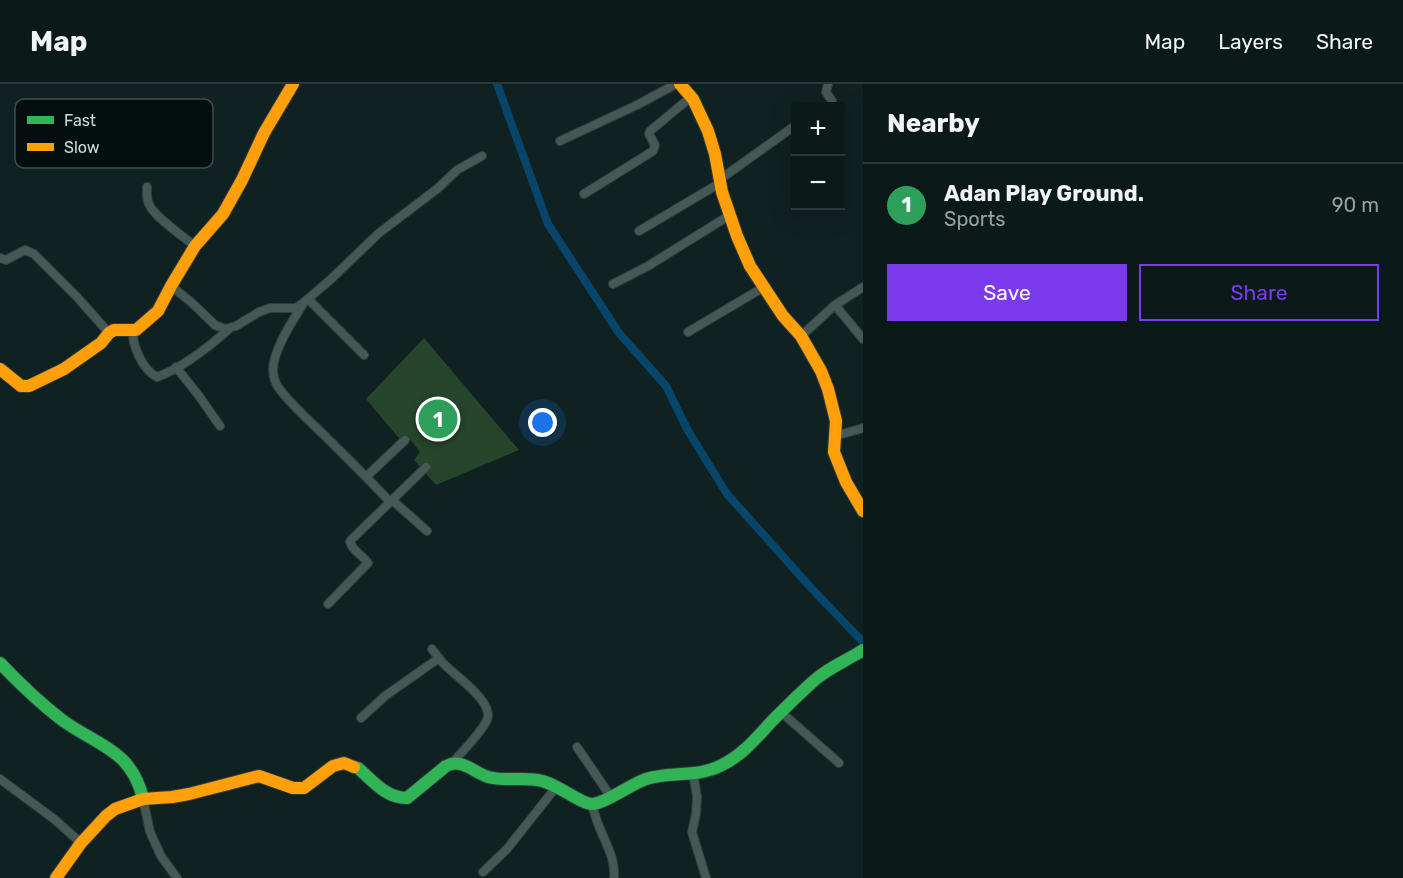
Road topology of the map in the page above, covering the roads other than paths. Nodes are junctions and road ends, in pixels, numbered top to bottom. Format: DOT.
graph roads {
  1 [pos="293,84"];
  2 [pos="678,84"];
  3 [pos="828,84"];
  4 [pos="691,97"];
  5 [pos="832,102"];
  6 [pos="791,128"];
  7 [pos="560,141"];
  8 [pos="482,156"];
  9 [pos="720,182"];
  10 [pos="147,187"];
  11 [pos="584,194"];
  12 [pos="730,215"];
  13 [pos="639,231"];
  14 [pos="195,246"];
  15 [pos="0,258"];
  16 [pos="613,284"];
  17 [pos="171,286"];
  18 [pos="764,287"];
  19 [pos="863,287"];
  20 [pos="306,301"];
  21 [pos="835,305"];
  22 [pos="230,329"];
  23 [pos="133,331"];
  24 [pos="688,332"];
  25 [pos="110,333"];
  26 [pos="801,336"];
  27 [pos="863,339"];
  28 [pos="364,356"];
  29 [pos="176,367"];
  30 [pos="0,369"];
  31 [pos="220,426"];
  32 [pos="863,428"];
  33 [pos="835,436"];
  34 [pos="405,440"];
  35 [pos="426,467"];
  36 [pos="367,476"];
  37 [pos="391,501"];
  38 [pos="863,511"];
  39 [pos="427,531"];
  40 [pos="328,604"];
  41 [pos="432,649"];
  42 [pos="860,652"];
  43 [pos="439,658"];
  44 [pos="0,663"];
  45 [pos="781,712"];
  46 [pos="362,718"];
  47 [pos="576,747"];
  48 [pos="452,763"];
  49 [pos="838,763"];
  50 [pos="693,774"];
  51 [pos="0,779"];
  52 [pos="557,786"];
  53 [pos="611,796"];
  54 [pos="143,799"];
  55 [pos="592,804"];
  56 [pos="81,843"];
  57 [pos="483,872"];
  58 [pos="615,877"];
  59 [pos="56,878"];
  60 [pos="176,878"];
  61 [pos="706,878"];
  1 -- 14 [label="street"];
  2 -- 4 [label="street"];
  2 -- 7 [label="street"];
  3 -- 5 [label="street"];
  4 -- 9 [label="street"];
  4 -- 11 [label="street"];
  6 -- 9 [label="street"];
  8 -- 20 [label="street"];
  9 -- 12 [label="street"];
  9 -- 13 [label="street"];
  10 -- 14 [label="street"];
  12 -- 16 [label="street"];
  12 -- 18 [label="street"];
  14 -- 17 [label="street"];
  15 -- 25 [label="street"];
  17 -- 22 [label="street"];
  17 -- 23 [label="street"];
  18 -- 24 [label="street"];
  18 -- 26 [label="street"];
  19 -- 21 [label="street"];
  20 -- 22 [label="street"];
  20 -- 28 [label="street"];
  20 -- 36 [label="street"];
  21 -- 26 [label="street"];
  21 -- 27 [label="street"];
  22 -- 29 [label="street"];
  23 -- 25 [label="street"];
  23 -- 29 [label="street"];
  25 -- 30 [label="street"];
  26 -- 33 [label="street"];
  29 -- 31 [label="street"];
  32 -- 33 [label="street"];
  33 -- 38 [label="street"];
  34 -- 36 [label="street"];
  35 -- 37 [label="street"];
  36 -- 37 [label="street"];
  37 -- 39 [label="street"];
  37 -- 40 [label="street"];
  41 -- 43 [label="street"];
  42 -- 45 [label="street"];
  43 -- 46 [label="street"];
  43 -- 48 [label="street"];
  44 -- 54 [label="street"];
  45 -- 49 [label="street"];
  45 -- 50 [label="street"];
  47 -- 53 [label="street"];
  48 -- 52 [label="street"];
  48 -- 54 [label="street"];
  50 -- 53 [label="street"];
  50 -- 61 [label="street"];
  51 -- 56 [label="street"];
  52 -- 55 [label="street"];
  52 -- 57 [label="street"];
  53 -- 55 [label="street"];
  54 -- 56 [label="street"];
  54 -- 60 [label="street"];
  55 -- 58 [label="street"];
  56 -- 59 [label="street"];
}
